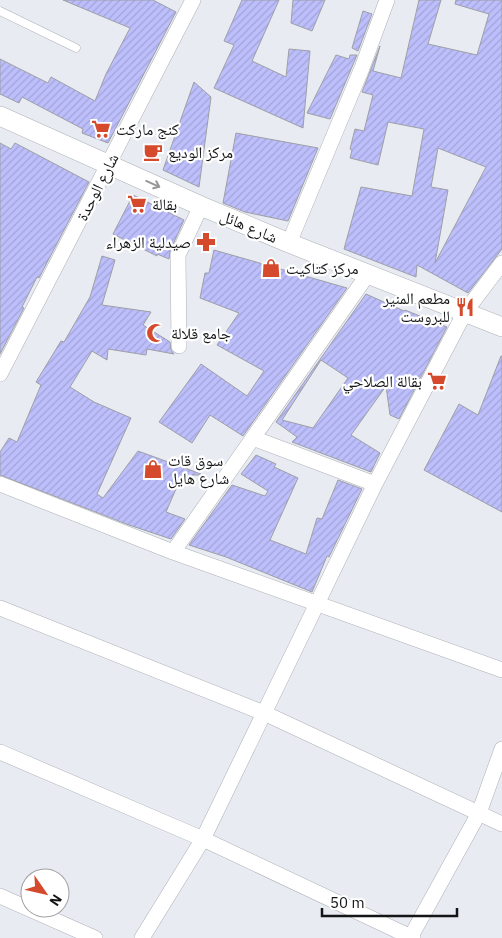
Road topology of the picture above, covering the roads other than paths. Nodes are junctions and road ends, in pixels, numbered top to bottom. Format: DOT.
graph roads {
  1 [pos="192,0"];
  2 [pos="387,0"];
  3 [pos="0,11"];
  4 [pos="76,48"];
  5 [pos="0,116"];
  6 [pos="108,165"];
  7 [pos="202,206"];
  8 [pos="289,243"];
  9 [pos="502,263"];
  10 [pos="368,274"];
  11 [pos="465,312"];
  12 [pos="502,327"];
  13 [pos="179,346"];
  14 [pos="0,374"];
  15 [pos="253,438"];
  16 [pos="0,484"];
  17 [pos="375,484"];
  18 [pos="173,552"];
  19 [pos="316,603"];
  20 [pos="0,608"];
  21 [pos="502,670"];
  22 [pos="264,713"];
  23 [pos="502,749"];
  24 [pos="0,752"];
  25 [pos="479,813"];
  26 [pos="502,824"];
  27 [pos="203,838"];
  28 [pos="0,896"];
  29 [pos="95,938"];
  30 [pos="142,938"];
  31 [pos="411,938"];
  1 -- 6 [label="street, شارع الوحدة"];
  2 -- 8 [label="street"];
  3 -- 4 [label="lane"];
  5 -- 6 [label="street, شارع هائل"];
  6 -- 7 [label="street, شارع هائل, one-way"];
  6 -- 14 [label="street, شارع الوحدة"];
  7 -- 8 [label="street, شارع هائل"];
  7 -- 13 [label="street"];
  8 -- 10 [label="street, شارع هائل"];
  9 -- 11 [label="street"];
  10 -- 11 [label="street, شارع هائل"];
  10 -- 15 [label="street"];
  11 -- 12 [label="street, شارع هائل"];
  11 -- 17 [label="street"];
  15 -- 17 [label="street"];
  15 -- 18 [label="street"];
  16 -- 18 [label="street"];
  17 -- 19 [label="street"];
  18 -- 19 [label="street"];
  19 -- 21 [label="street"];
  19 -- 22 [label="street"];
  20 -- 22 [label="street"];
  22 -- 25 [label="street"];
  22 -- 27 [label="street"];
  23 -- 25 [label="street"];
  24 -- 27 [label="street"];
  25 -- 26 [label="street"];
  25 -- 31 [label="street"];
  27 -- 30 [label="street"];
  27 -- 31 [label="street"];
  28 -- 29 [label="street"];
}
